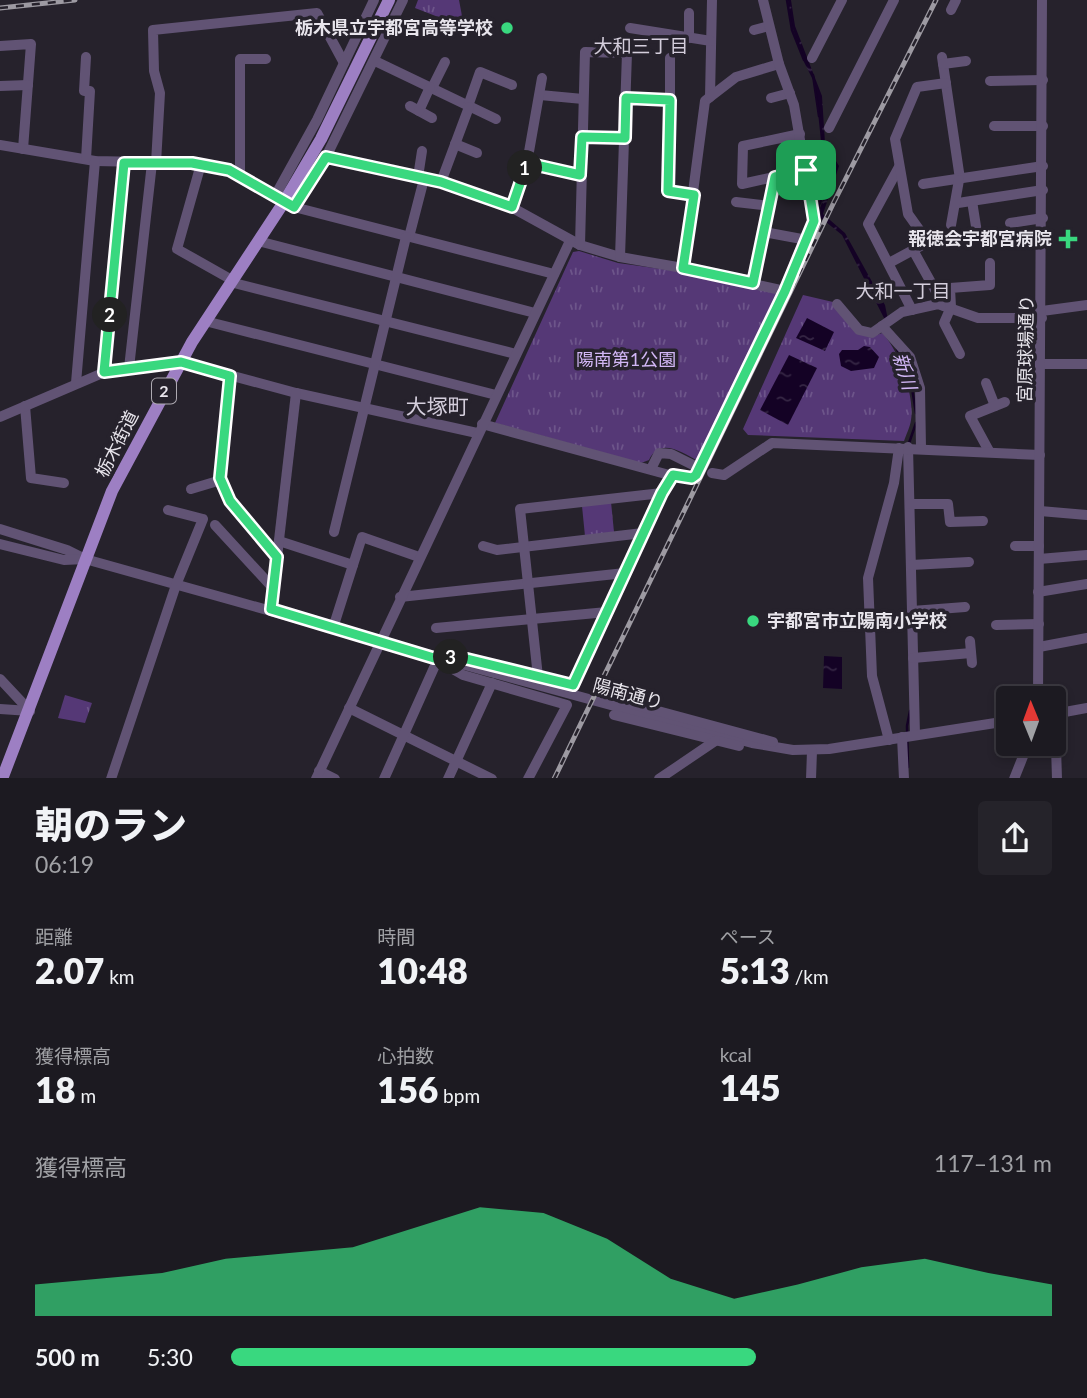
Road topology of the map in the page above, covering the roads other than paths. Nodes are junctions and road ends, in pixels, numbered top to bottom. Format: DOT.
graph roads {
  1 [pos="374,0"];
  2 [pos="389,0"];
  3 [pos="403,0"];
  4 [pos="712,0"];
  5 [pos="763,0"];
  6 [pos="842,0"];
  7 [pos="894,0"];
  8 [pos="1042,0"];
  9 [pos="689,13"];
  10 [pos="769,26"];
  11 [pos="630,28"];
  12 [pos="754,30"];
  13 [pos="689,38"];
  14 [pos="711,41"];
  15 [pos="0,46"];
  16 [pos="86,57"];
  17 [pos="670,58"];
  18 [pos="812,58"];
  19 [pos="266,59"];
  20 [pos="375,61"];
  21 [pos="966,61"];
  22 [pos="445,62"];
  23 [pos="344,64"];
  24 [pos="779,64"];
  25 [pos="542,78"];
  26 [pos="1042,80"];
  27 [pos="989,81"];
  28 [pos="946,83"];
  29 [pos="28,85"];
  30 [pos="512,85"];
  31 [pos="0,86"];
  32 [pos="431,87"];
  33 [pos="790,93"];
  34 [pos="540,94"];
  35 [pos="710,97"];
  36 [pos="626,98"];
  37 [pos="771,98"];
  38 [pos="583,99"];
  39 [pos="670,100"];
  40 [pos="468,107"];
  41 [pos="432,118"];
  42 [pos="496,119"];
  43 [pos="994,126"];
  44 [pos="1043,126"];
  45 [pos="829,128"];
  46 [pos="800,134"];
  47 [pos="582,137"];
  48 [pos="625,138"];
  49 [pos="455,144"];
  50 [pos="0,145"];
  51 [pos="23,149"];
  52 [pos="422,151"];
  53 [pos="477,153"];
  54 [pos="326,157"];
  55 [pos="91,160"];
  56 [pos="124,163"];
  57 [pos="154,163"];
  58 [pos="527,163"];
  59 [pos="201,164"];
  60 [pos="1043,166"];
  61 [pos="899,167"];
  62 [pos="806,170"];
  63 [pos="580,175"];
  64 [pos="240,177"];
  65 [pos="775,177"];
  66 [pos="421,178"];
  67 [pos="959,180"];
  68 [pos="441,182"];
  69 [pos="923,184"];
  70 [pos="1043,190"];
  71 [pos="694,195"];
  72 [pos="972,201"];
  73 [pos="284,202"];
  74 [pos="736,202"];
  75 [pos="958,203"];
  76 [pos="769,206"];
  77 [pos="512,207"];
  78 [pos="1043,218"];
  79 [pos="1010,223"];
  80 [pos="951,225"];
  81 [pos="764,232"];
  82 [pos="408,237"];
  83 [pos="978,239"];
  84 [pos="807,240"];
  85 [pos="258,241"];
  86 [pos="575,243"];
  87 [pos="913,250"];
  88 [pos="620,257"];
  89 [pos="889,262"];
  90 [pos="990,263"];
  91 [pos="683,268"];
  92 [pos="554,274"];
  93 [pos="396,279"];
  94 [pos="231,281"];
  95 [pos="753,283"];
  96 [pos="785,291"];
  97 [pos="837,304"];
  98 [pos="1087,305"];
  99 [pos="948,307"];
  100 [pos="912,310"];
  101 [pos="535,313"];
  102 [pos="1042,314"];
  103 [pos="205,321"];
  104 [pos="386,322"];
  105 [pos="882,326"];
  106 [pos="516,354"];
  107 [pos="960,354"];
  108 [pos="181,362"];
  109 [pos="1041,364"];
  110 [pos="1087,364"];
  111 [pos="375,366"];
  112 [pos="129,368"];
  113 [pos="104,372"];
  114 [pos="230,376"];
  115 [pos="76,383"];
  116 [pos="986,383"];
  117 [pos="296,393"];
  118 [pos="496,395"];
  119 [pos="25,406"];
  120 [pos="364,408"];
  121 [pos="0,417"];
  122 [pos="480,428"];
  123 [pos="904,448"];
  124 [pos="921,448"];
  125 [pos="989,451"];
  126 [pos="1040,455"];
  127 [pos="695,466"];
  128 [pos="650,469"];
  129 [pos="712,474"];
  130 [pos="673,475"];
  131 [pos="221,480"];
  132 [pos="64,483"];
  133 [pos="191,489"];
  134 [pos="662,493"];
  135 [pos="910,504"];
  136 [pos="168,510"];
  137 [pos="1040,511"];
  138 [pos="1087,515"];
  139 [pos="983,522"];
  140 [pos="215,525"];
  141 [pos="0,529"];
  142 [pos="334,532"];
  143 [pos="643,533"];
  144 [pos="279,541"];
  145 [pos="0,544"];
  146 [pos="1040,546"];
  147 [pos="483,547"];
  148 [pos="524,547"];
  149 [pos="1015,547"];
  150 [pos="1087,555"];
  151 [pos="277,557"];
  152 [pos="419,557"];
  153 [pos="85,559"];
  154 [pos="1039,559"];
  155 [pos="969,562"];
  156 [pos="353,565"];
  157 [pos="911,565"];
  158 [pos="625,573"];
  159 [pos="528,583"];
  160 [pos="1087,584"];
  161 [pos="176,585"];
  162 [pos="274,588"];
  163 [pos="1038,592"];
  164 [pos="400,597"];
  165 [pos="965,607"];
  166 [pos="271,609"];
  167 [pos="912,611"];
  168 [pos="607,612"];
  169 [pos="532,620"];
  170 [pos="1039,624"];
  171 [pos="996,625"];
  172 [pos="333,628"];
  173 [pos="436,628"];
  174 [pos="1087,638"];
  175 [pos="970,641"];
  176 [pos="379,642"];
  177 [pos="1039,647"];
  178 [pos="913,657"];
  179 [pos="436,660"];
  180 [pos="538,677"];
  181 [pos="0,679"];
  182 [pos="492,683"];
  183 [pos="1038,686"];
  184 [pos="621,701"];
  185 [pos="349,708"];
  186 [pos="1087,708"];
  187 [pos="0,709"];
  188 [pos="30,711"];
  189 [pos="1066,712"];
  190 [pos="614,715"];
  191 [pos="996,723"];
  192 [pos="404,735"];
  193 [pos="915,735"];
  194 [pos="902,737"];
  195 [pos="889,740"];
  196 [pos="715,741"];
  197 [pos="793,750"];
  198 [pos="812,751"];
  199 [pos="1023,756"];
  200 [pos="1056,756"];
  201 [pos="456,761"];
  202 [pos="318,775"];
  203 [pos="2,778"];
  204 [pos="111,778"];
  205 [pos="384,778"];
  206 [pos="448,778"];
  207 [pos="490,778"];
  208 [pos="529,778"];
  209 [pos="660,778"];
  210 [pos="811,778"];
  211 [pos="904,778"];
  212 [pos="1014,778"];
  213 [pos="1057,778"];
  1 -- 23 [label="street"];
  2 -- 73 [label="main road, 栃木街道 / 2"];
  3 -- 20 [label="street"];
  4 -- 14 [label="street"];
  5 -- 10 [label="street"];
  6 -- 18 [label="street"];
  7 -- 45 [label="street"];
  8 -- 26 [label="street, 宮原球場通り"];
  9 -- 13 [label="street"];
  10 -- 12 [label="street"];
  10 -- 24 [label="street"];
  11 -- 13 [label="street"];
  13 -- 14 [label="street"];
  14 -- 35 [label="street"];
  15 -- 29 [label="street"];
  16 -- 55 [label="street"];
  17 -- 39 [label="street"];
  19 -- 64 [label="street"];
  20 -- 32 [label="street"];
  20 -- 54 [label="street"];
  21 -- 28 [label="street"];
  22 -- 32 [label="street"];
  23 -- 57 [label="street"];
  23 -- 73 [label="street"];
  24 -- 33 [label="street"];
  24 -- 35 [label="street"];
  25 -- 34 [label="street"];
  26 -- 27 [label="street"];
  26 -- 44 [label="street, 宮原球場通り"];
  28 -- 61 [label="street"];
  28 -- 67 [label="street"];
  29 -- 31 [label="street"];
  29 -- 51 [label="street"];
  30 -- 40 [label="street"];
  32 -- 40 [label="street"];
  32 -- 41 [label="street"];
  33 -- 37 [label="street"];
  33 -- 46 [label="street"];
  34 -- 38 [label="street"];
  34 -- 58 [label="street"];
  35 -- 71 [label="street"];
  36 -- 38 [label="street"];
  36 -- 39 [label="street"];
  36 -- 48 [label="street"];
  38 -- 47 [label="street"];
  39 -- 71 [label="street"];
  40 -- 42 [label="street"];
  40 -- 49 [label="street"];
  43 -- 44 [label="street"];
  44 -- 60 [label="street, 宮原球場通り"];
  46 -- 62 [label="street"];
  46 -- 65 [label="street"];
  47 -- 48 [label="street"];
  47 -- 63 [label="street"];
  48 -- 88 [label="street"];
  49 -- 53 [label="street"];
  49 -- 68 [label="street"];
  50 -- 51 [label="street"];
  51 -- 55 [label="street"];
  52 -- 66 [label="street"];
  54 -- 66 [label="street"];
  54 -- 73 [label="street"];
  55 -- 56 [label="street"];
  55 -- 115 [label="street"];
  56 -- 57 [label="street"];
  56 -- 113 [label="street"];
  57 -- 59 [label="street"];
  57 -- 112 [label="street"];
  58 -- 63 [label="street"];
  58 -- 77 [label="street"];
  59 -- 64 [label="street"];
  59 -- 94 [label="street"];
  60 -- 67 [label="street"];
  60 -- 70 [label="street, 宮原球場通り"];
  61 -- 87 [label="street"];
  61 -- 89 [label="street"];
  62 -- 65 [label="street"];
  62 -- 84 [label="street"];
  63 -- 86 [label="street"];
  64 -- 73 [label="street"];
  65 -- 76 [label="street"];
  66 -- 68 [label="street"];
  66 -- 82 [label="street"];
  67 -- 69 [label="street"];
  67 -- 80 [label="street"];
  68 -- 77 [label="street"];
  70 -- 72 [label="street"];
  70 -- 78 [label="street, 宮原球場通り"];
  71 -- 91 [label="street"];
  72 -- 75 [label="street"];
  72 -- 83 [label="street"];
  73 -- 82 [label="street"];
  73 -- 85 [label="main road, 栃木街道 / 2"];
  74 -- 76 [label="street"];
  76 -- 81 [label="street"];
  77 -- 86 [label="street"];
  78 -- 79 [label="street"];
  78 -- 102 [label="street, 宮原球場通り"];
  81 -- 84 [label="street"];
  81 -- 95 [label="street"];
  82 -- 92 [label="street"];
  82 -- 93 [label="street"];
  84 -- 96 [label="street"];
  85 -- 93 [label="street"];
  85 -- 94 [label="main road, 栃木街道 / 2"];
  86 -- 88 [label="street"];
  86 -- 92 [label="street"];
  87 -- 89 [label="street"];
  87 -- 99 [label="street"];
  88 -- 91 [label="street"];
  89 -- 100 [label="street"];
  90 -- 99 [label="street"];
  91 -- 95 [label="street"];
  92 -- 101 [label="street"];
  93 -- 101 [label="street"];
  93 -- 104 [label="street"];
  94 -- 103 [label="main road, 栃木街道 / 2"];
  94 -- 104 [label="street"];
  95 -- 96 [label="street"];
  96 -- 130 [label="street"];
  97 -- 105 [label="street"];
  98 -- 102 [label="street"];
  99 -- 100 [label="street"];
  99 -- 102 [label="street"];
  99 -- 107 [label="street"];
  100 -- 105 [label="street"];
  101 -- 106 [label="street"];
  102 -- 109 [label="street, 宮原球場通り"];
  103 -- 108 [label="main road, 栃木街道 / 2"];
  103 -- 111 [label="street"];
  104 -- 106 [label="street"];
  104 -- 111 [label="street"];
  105 -- 124 [label="street"];
  106 -- 118 [label="street"];
  108 -- 112 [label="street"];
  108 -- 114 [label="street"];
  108 -- 153 [label="main road, 栃木街道 / 2"];
  109 -- 110 [label="street"];
  109 -- 126 [label="street, 宮原球場通り"];
  111 -- 118 [label="street"];
  111 -- 120 [label="street"];
  112 -- 113 [label="street"];
  113 -- 115 [label="street"];
  114 -- 117 [label="street"];
  114 -- 131 [label="street"];
  115 -- 119 [label="street"];
  116 -- 125 [label="street"];
  117 -- 120 [label="street"];
  117 -- 144 [label="street"];
  118 -- 122 [label="street"];
  119 -- 121 [label="street"];
  119 -- 132 [label="street"];
  120 -- 122 [label="street"];
  120 -- 142 [label="street"];
  122 -- 128 [label="street"];
  122 -- 152 [label="street"];
  123 -- 124 [label="street"];
  123 -- 129 [label="street"];
  123 -- 135 [label="street"];
  123 -- 195 [label="street"];
  124 -- 125 [label="street"];
  125 -- 126 [label="street"];
  126 -- 137 [label="street, 宮原球場通り"];
  127 -- 128 [label="street"];
  128 -- 130 [label="street"];
  130 -- 134 [label="street"];
  131 -- 133 [label="street"];
  131 -- 151 [label="street"];
  134 -- 143 [label="street"];
  134 -- 148 [label="street"];
  135 -- 139 [label="street"];
  135 -- 157 [label="street"];
  136 -- 161 [label="street"];
  137 -- 138 [label="street"];
  137 -- 146 [label="street, 宮原球場通り"];
  140 -- 162 [label="street"];
  141 -- 153 [label="street"];
  143 -- 148 [label="street"];
  143 -- 158 [label="street"];
  144 -- 151 [label="street"];
  144 -- 156 [label="street"];
  145 -- 153 [label="street"];
  146 -- 149 [label="street"];
  146 -- 154 [label="street, 宮原球場通り"];
  147 -- 148 [label="street"];
  148 -- 159 [label="street"];
  150 -- 154 [label="street"];
  151 -- 162 [label="street"];
  152 -- 156 [label="street"];
  152 -- 164 [label="street"];
  153 -- 161 [label="street, 陽南通り"];
  153 -- 188 [label="main road, 栃木街道 / 2"];
  154 -- 163 [label="street, 宮原球場通り"];
  155 -- 157 [label="street"];
  156 -- 172 [label="street"];
  157 -- 167 [label="street"];
  158 -- 159 [label="street"];
  158 -- 168 [label="street"];
  159 -- 164 [label="street"];
  159 -- 169 [label="street"];
  160 -- 163 [label="street"];
  161 -- 166 [label="street, 陽南通り"];
  161 -- 204 [label="street"];
  162 -- 166 [label="street"];
  163 -- 170 [label="street, 宮原球場通り"];
  164 -- 176 [label="street"];
  165 -- 167 [label="street"];
  166 -- 172 [label="street, 陽南通り"];
  167 -- 178 [label="street"];
  168 -- 169 [label="street"];
  168 -- 180 [label="street"];
  169 -- 173 [label="street"];
  169 -- 180 [label="street"];
  170 -- 171 [label="street"];
  170 -- 177 [label="street, 宮原球場通り"];
  172 -- 176 [label="street, 陽南通り"];
  174 -- 177 [label="street"];
  175 -- 178 [label="street"];
  176 -- 179 [label="street, 陽南通り"];
  176 -- 185 [label="street"];
  177 -- 183 [label="street, 宮原球場通り"];
  178 -- 193 [label="street"];
  179 -- 180 [label="street"];
  179 -- 182 [label="street"];
  179 -- 192 [label="street"];
  179 -- 197 [label="street, 陽南通り"];
  181 -- 188 [label="street"];
  182 -- 201 [label="street"];
  182 -- 208 [label="street"];
  184 -- 197 [label="street"];
  185 -- 192 [label="street"];
  185 -- 202 [label="street"];
  186 -- 189 [label="street"];
  187 -- 188 [label="street"];
  188 -- 203 [label="main road, 栃木街道 / 2"];
  190 -- 196 [label="street"];
  191 -- 193 [label="street, 陽南通り"];
  192 -- 201 [label="street"];
  192 -- 205 [label="street"];
  193 -- 194 [label="street, 陽南通り"];
  194 -- 195 [label="street, 陽南通り"];
  194 -- 211 [label="street"];
  195 -- 198 [label="street, 陽南通り"];
  196 -- 197 [label="street"];
  196 -- 209 [label="street"];
  197 -- 198 [label="street, 陽南通り"];
  198 -- 210 [label="street"];
  199 -- 212 [label="street"];
  200 -- 213 [label="street"];
  201 -- 206 [label="street"];
  201 -- 207 [label="street"];
}
